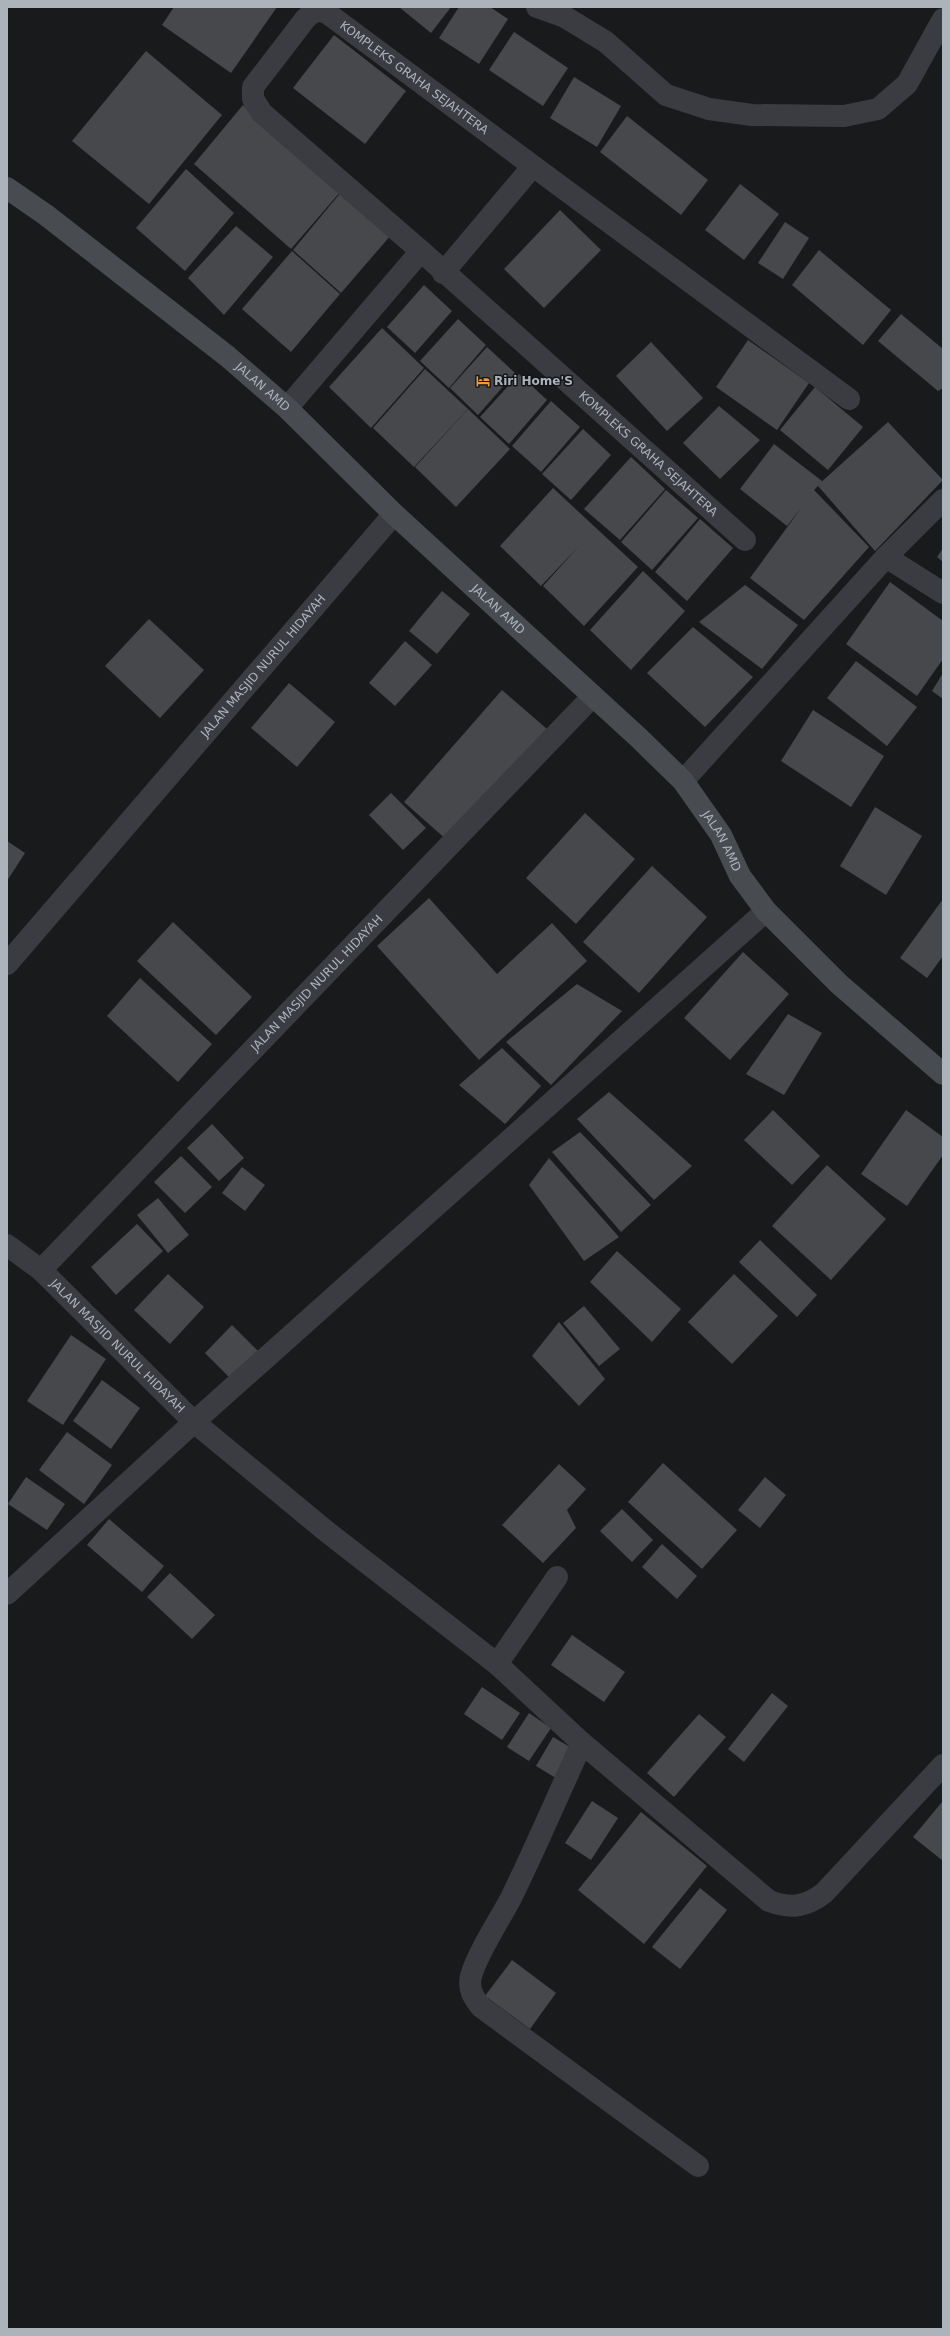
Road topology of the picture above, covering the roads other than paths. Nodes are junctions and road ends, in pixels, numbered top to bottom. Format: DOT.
graph roads {
  1 [pos="537,7"];
  2 [pos="943,19"];
  3 [pos="533,166"];
  4 [pos="7,188"];
  5 [pos="421,251"];
  6 [pos="443,273"];
  7 [pos="849,399"];
  8 [pos="287,408"];
  9 [pos="943,500"];
  10 [pos="394,514"];
  11 [pos="745,540"];
  12 [pos="886,557"];
  13 [pos="943,593"];
  14 [pos="593,696"];
  15 [pos="683,781"];
  16 [pos="766,910"];
  17 [pos="7,964"];
  18 [pos="943,1074"];
  19 [pos="7,1246"];
  20 [pos="41,1270"];
  21 [pos="194,1422"];
  22 [pos="557,1577"];
  23 [pos="7,1594"];
  24 [pos="497,1664"];
  25 [pos="582,1743"];
  26 [pos="943,1765"];
  27 [pos="698,2166"];
  1 -- 2 [label="street"];
  3 -- 5 [label="street, KOMPLEKS GRAHA SEJAHTERA"];
  3 -- 6 [label="street"];
  3 -- 7 [label="street, KOMPLEKS GRAHA SEJAHTERA"];
  4 -- 8 [label="street, JALAN AMD"];
  5 -- 6 [label="street, KOMPLEKS GRAHA SEJAHTERA"];
  5 -- 8 [label="street"];
  6 -- 11 [label="street, KOMPLEKS GRAHA SEJAHTERA"];
  8 -- 10 [label="street, JALAN AMD"];
  9 -- 12 [label="street"];
  10 -- 14 [label="street, JALAN AMD"];
  10 -- 17 [label="street, JALAN MASJID NURUL HIDAYAH"];
  12 -- 13 [label="street"];
  12 -- 15 [label="street"];
  14 -- 15 [label="street, JALAN AMD"];
  14 -- 20 [label="street, JALAN MASJID NURUL HIDAYAH"];
  15 -- 16 [label="street, JALAN AMD"];
  16 -- 18 [label="street, JALAN AMD"];
  16 -- 21 [label="street"];
  19 -- 20 [label="street, JALAN MASJID NURUL HIDAYAH"];
  20 -- 21 [label="street, JALAN MASJID NURUL HIDAYAH"];
  21 -- 23 [label="street"];
  21 -- 24 [label="street, JALAN MASJID NURUL HIDAYAH"];
  22 -- 24 [label="street"];
  24 -- 25 [label="street, JALAN MASJID NURUL HIDAYAH"];
  25 -- 26 [label="street, JALAN MASJID NURUL HIDAYAH"];
  25 -- 27 [label="street"];
}
